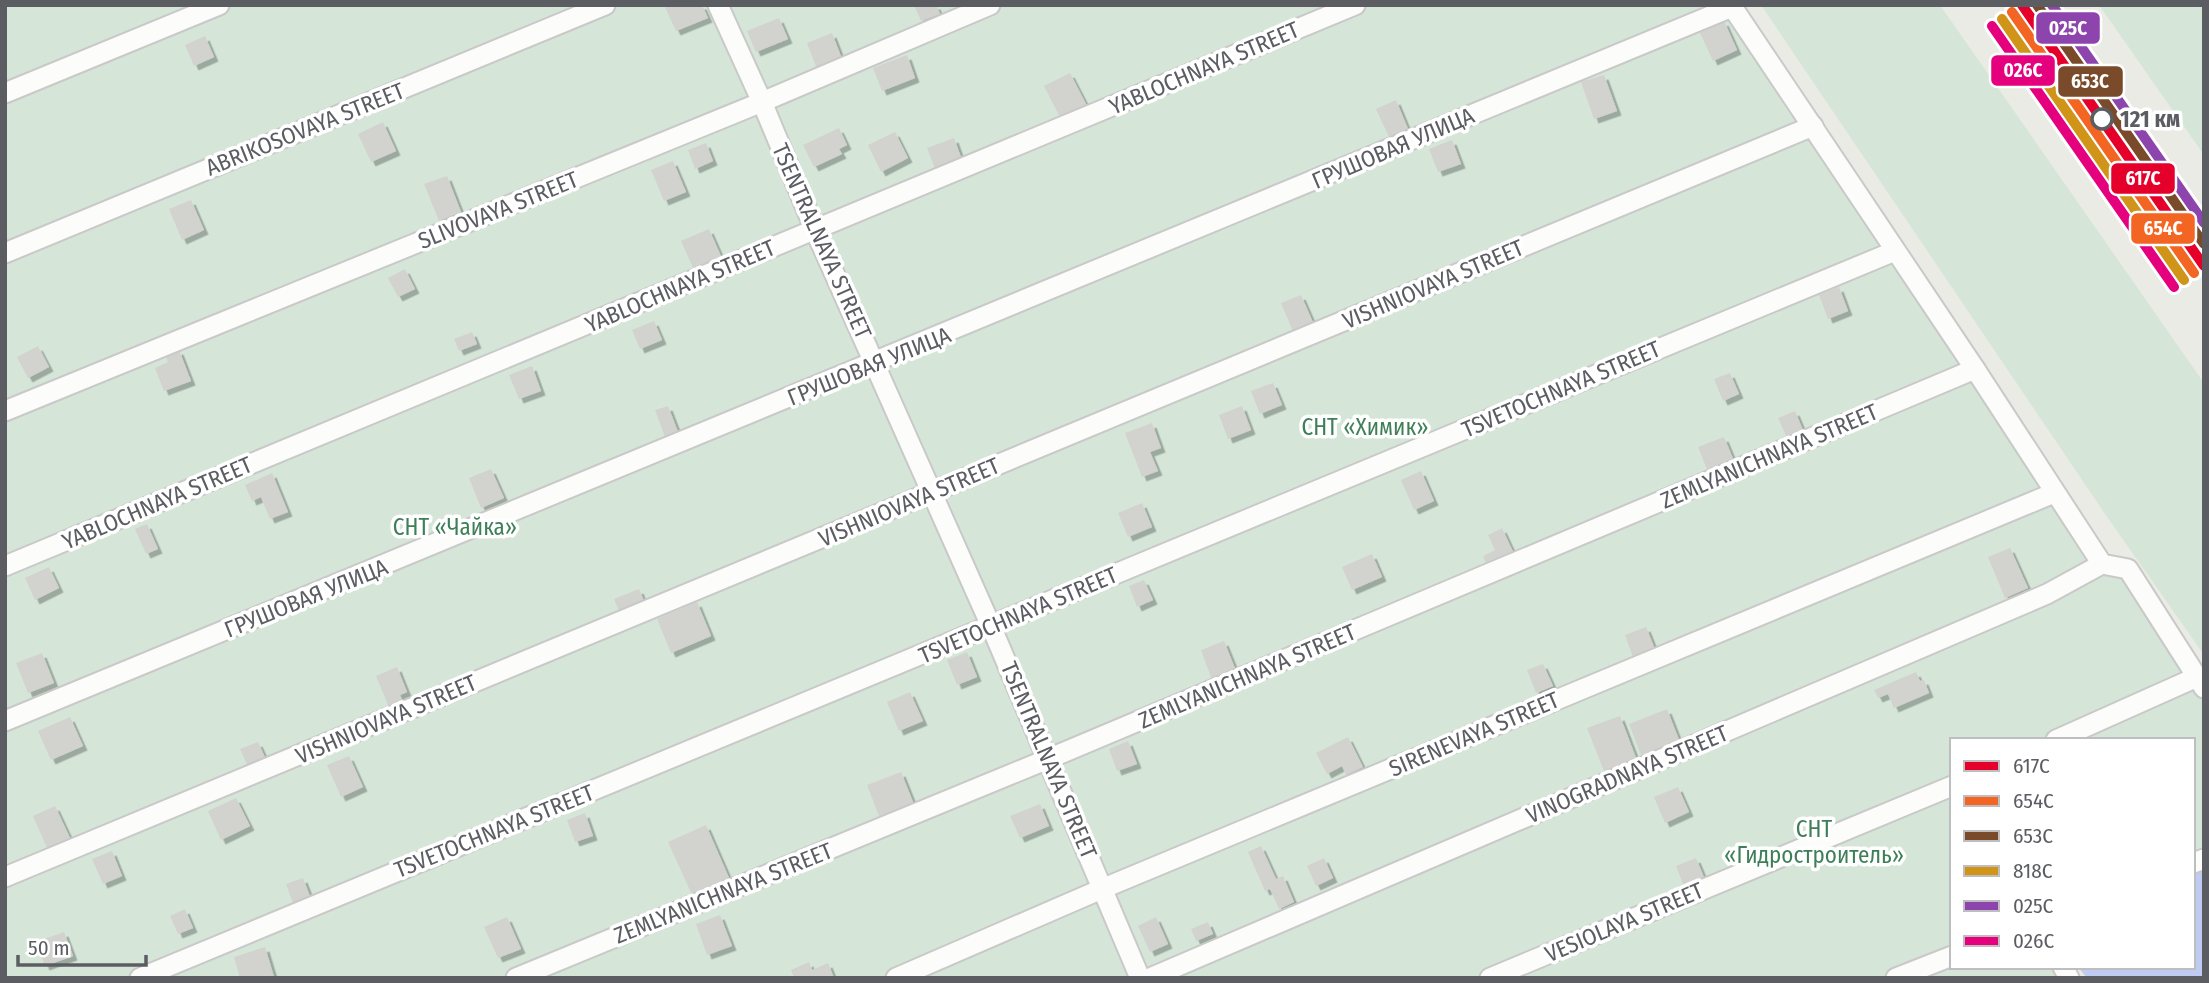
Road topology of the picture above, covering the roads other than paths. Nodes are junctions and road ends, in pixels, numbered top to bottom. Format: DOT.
graph roads {
  1 [pos="219,5"];
  2 [pos="605,5"];
  3 [pos="718,5"];
  4 [pos="990,5"];
  5 [pos="1355,5"];
  6 [pos="1732,6"];
  7 [pos="5,93"];
  8 [pos="762,102"];
  9 [pos="1813,126"];
  10 [pos="815,230"];
  11 [pos="1895,251"];
  12 [pos="5,253"];
  13 [pos="876,363"];
  14 [pos="1975,369"];
  15 [pos="5,411"];
  16 [pos="931,492"];
  17 [pos="2054,493"];
  18 [pos="2102,564"];
  19 [pos="5,566"];
  20 [pos="991,626"];
  21 [pos="2201,683"];
  22 [pos="5,721"];
  23 [pos="2061,738"];
  24 [pos="1048,759"];
  25 [pos="1950,787"];
  26 [pos="5,877"];
  27 [pos="1104,888"];
  28 [pos="1950,957"];
  29 [pos="140,978"];
  30 [pos="516,978"];
  31 [pos="896,978"];
  32 [pos="1140,978"];
  33 [pos="1150,978"];
  34 [pos="1490,978"];
  35 [pos="1896,978"];
  1 -- 7 [label="street"];
  2 -- 12 [label="street, ABRIKOSOVAYA STREET"];
  3 -- 8 [label="street, TSENTRALNAYA STREET"];
  4 -- 8 [label="street, SLIVOVAYA STREET"];
  5 -- 10 [label="street, YABLOCHNAYA STREET"];
  6 -- 9 [label="street"];
  6 -- 13 [label="street, ГРУШОВАЯ УЛИЦА"];
  8 -- 10 [label="street, TSENTRALNAYA STREET"];
  8 -- 15 [label="street, SLIVOVAYA STREET"];
  9 -- 11 [label="street"];
  9 -- 16 [label="street, VISHNIOVAYA STREET"];
  10 -- 13 [label="street, TSENTRALNAYA STREET"];
  10 -- 19 [label="street, YABLOCHNAYA STREET"];
  11 -- 14 [label="street"];
  11 -- 20 [label="street, TSVETOCHNAYA STREET"];
  13 -- 16 [label="street, TSENTRALNAYA STREET"];
  13 -- 22 [label="street, ГРУШОВАЯ УЛИЦА"];
  14 -- 17 [label="street"];
  14 -- 24 [label="street, ZEMLYANICHNAYA STREET"];
  16 -- 20 [label="street, TSENTRALNAYA STREET"];
  16 -- 26 [label="street, VISHNIOVAYA STREET"];
  17 -- 18 [label="street"];
  17 -- 27 [label="street, SIRENEVAYA STREET"];
  18 -- 21 [label="street"];
  18 -- 33 [label="street, VINOGRADNAYA STREET"];
  20 -- 24 [label="street, TSENTRALNAYA STREET"];
  20 -- 29 [label="street, TSVETOCHNAYA STREET"];
  21 -- 23 [label="street"];
  24 -- 27 [label="street, TSENTRALNAYA STREET"];
  24 -- 30 [label="street, ZEMLYANICHNAYA STREET"];
  25 -- 34 [label="street, VESIOLAYA STREET"];
  27 -- 31 [label="street, SIRENEVAYA STREET"];
  27 -- 32 [label="street, TSENTRALNAYA STREET"];
  28 -- 35 [label="street"];
}
